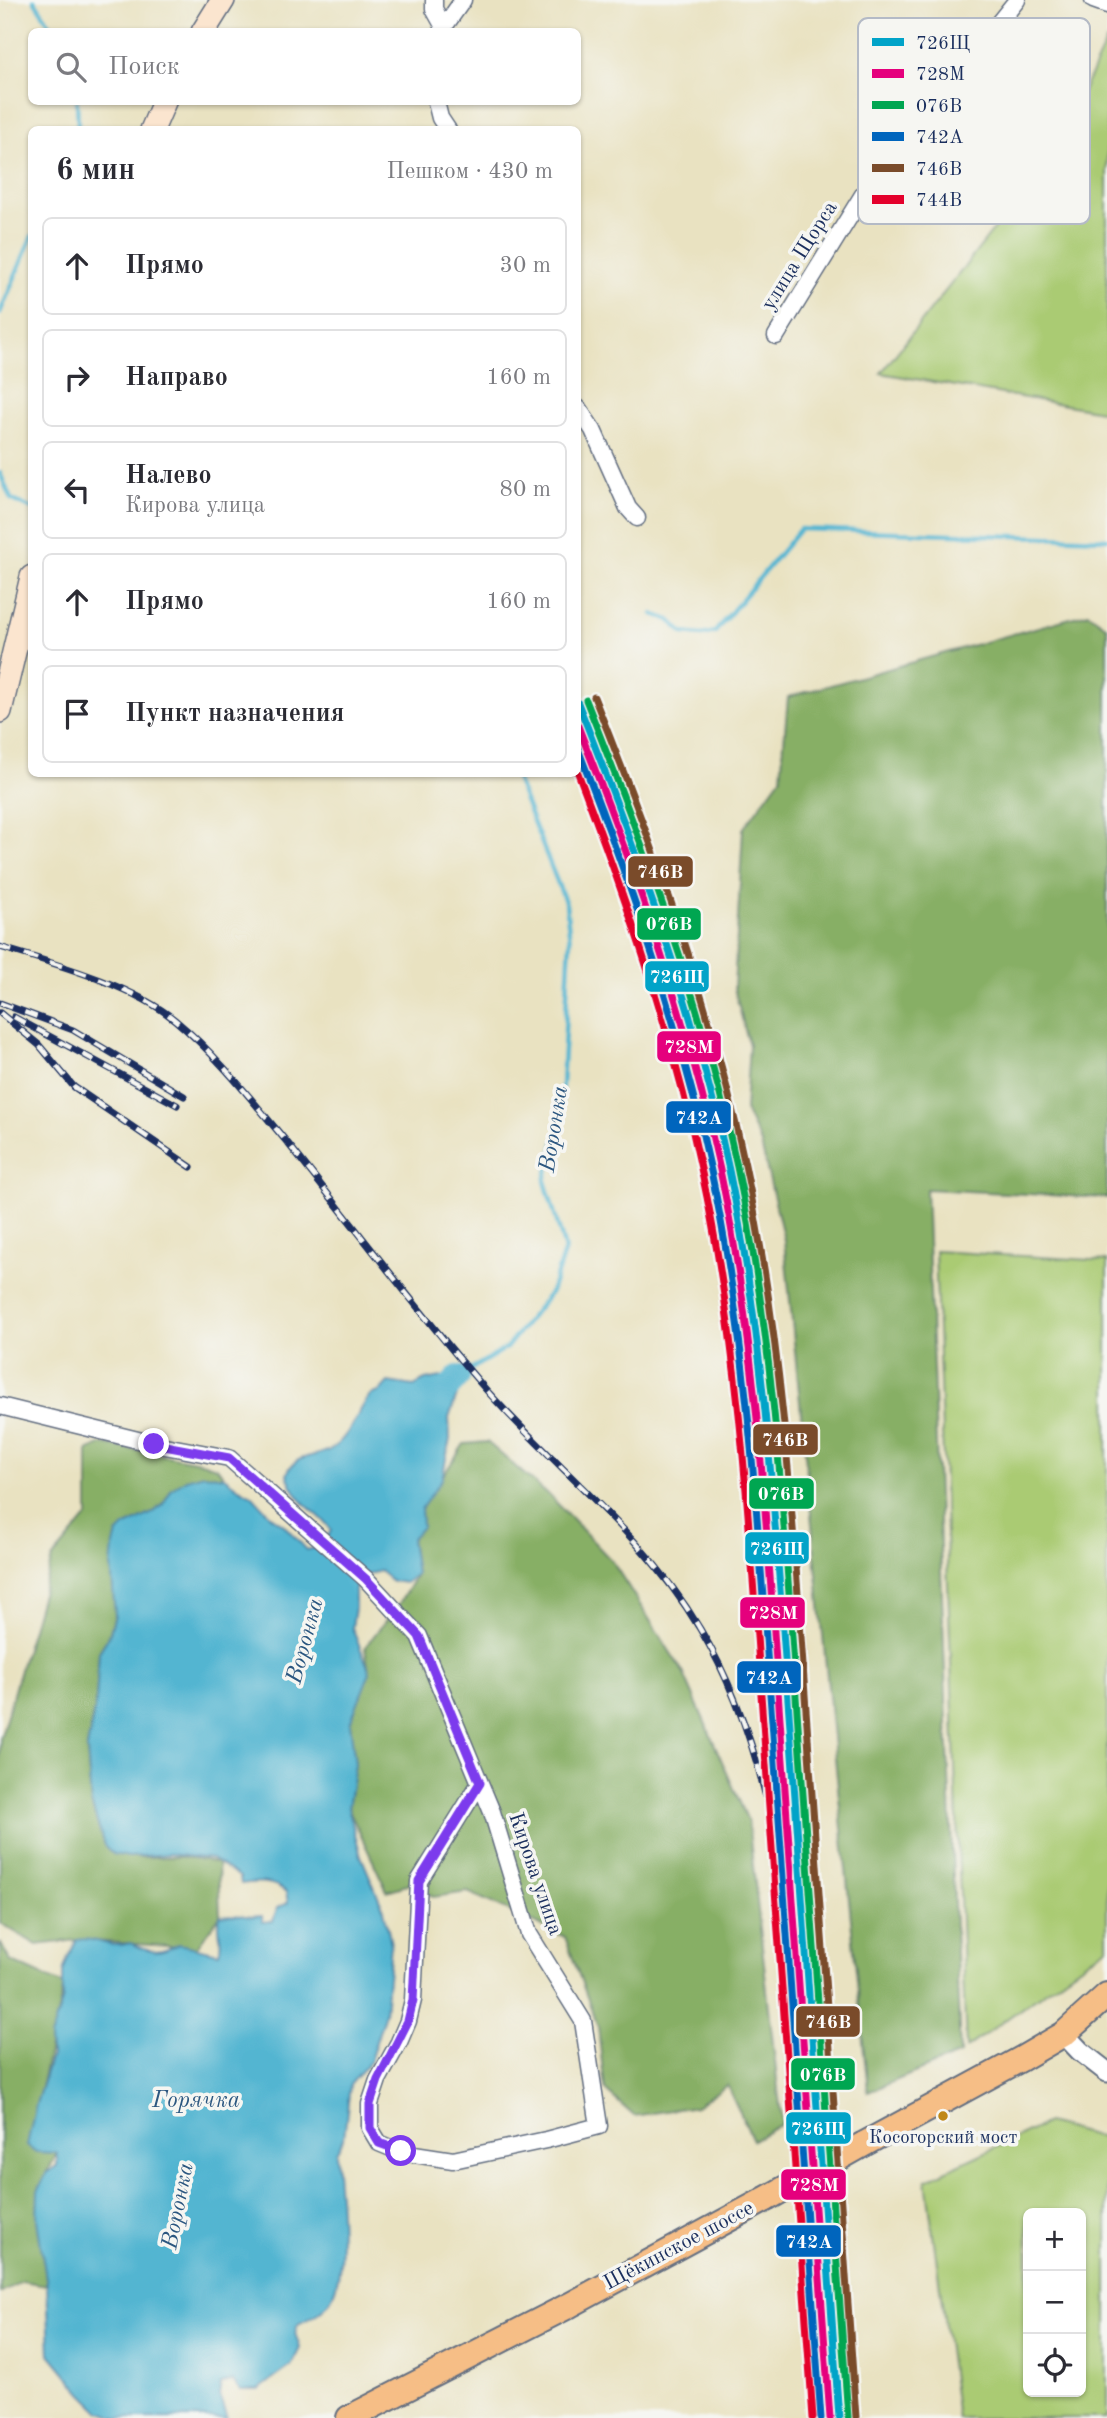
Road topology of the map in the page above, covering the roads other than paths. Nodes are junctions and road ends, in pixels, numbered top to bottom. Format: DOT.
graph roads {
  1 [pos="223,0"];
  2 [pos="434,0"];
  3 [pos="463,0"];
  4 [pos="1017,0"];
  5 [pos="1093,0"];
  6 [pos="1107,5"];
  7 [pos="1003,18"];
  8 [pos="206,28"];
  9 [pos="443,28"];
  10 [pos="444,28"];
  11 [pos="163,105"];
  12 [pos="437,105"];
  13 [pos="154,126"];
  14 [pos="445,126"];
  15 [pos="858,202"];
  16 [pos="776,336"];
  17 [pos="581,412"];
  18 [pos="637,518"];
  19 [pos="28,594"];
  20 [pos="0,711"];
  21 [pos="0,1406"];
  22 [pos="480,1783"];
  23 [pos="1107,1995"];
  24 [pos="1064,2034"];
  25 [pos="1107,2072"];
  26 [pos="349,2418"];
  1 -- 8 [label="main road"];
  2 -- 9 [label="street"];
  3 -- 10 [label="street"];
  4 -- 7 [label="street, улица Щорса"];
  5 -- 6 [label="street"];
  11 -- 13 [label="main road"];
  12 -- 14 [label="street"];
  15 -- 16 [label="street, улица Щорса"];
  17 -- 18 [label="street"];
  19 -- 20 [label="main road"];
  21 -- 22 [label="street, Кирова улица"];
  22 -- 22 [label="street, Кирова улица"];
  23 -- 24 [label="main road, Щёкинское шоссе"];
  24 -- 25 [label="street"];
  24 -- 26 [label="main road, Щёкинское шоссе, bridge"];
}
